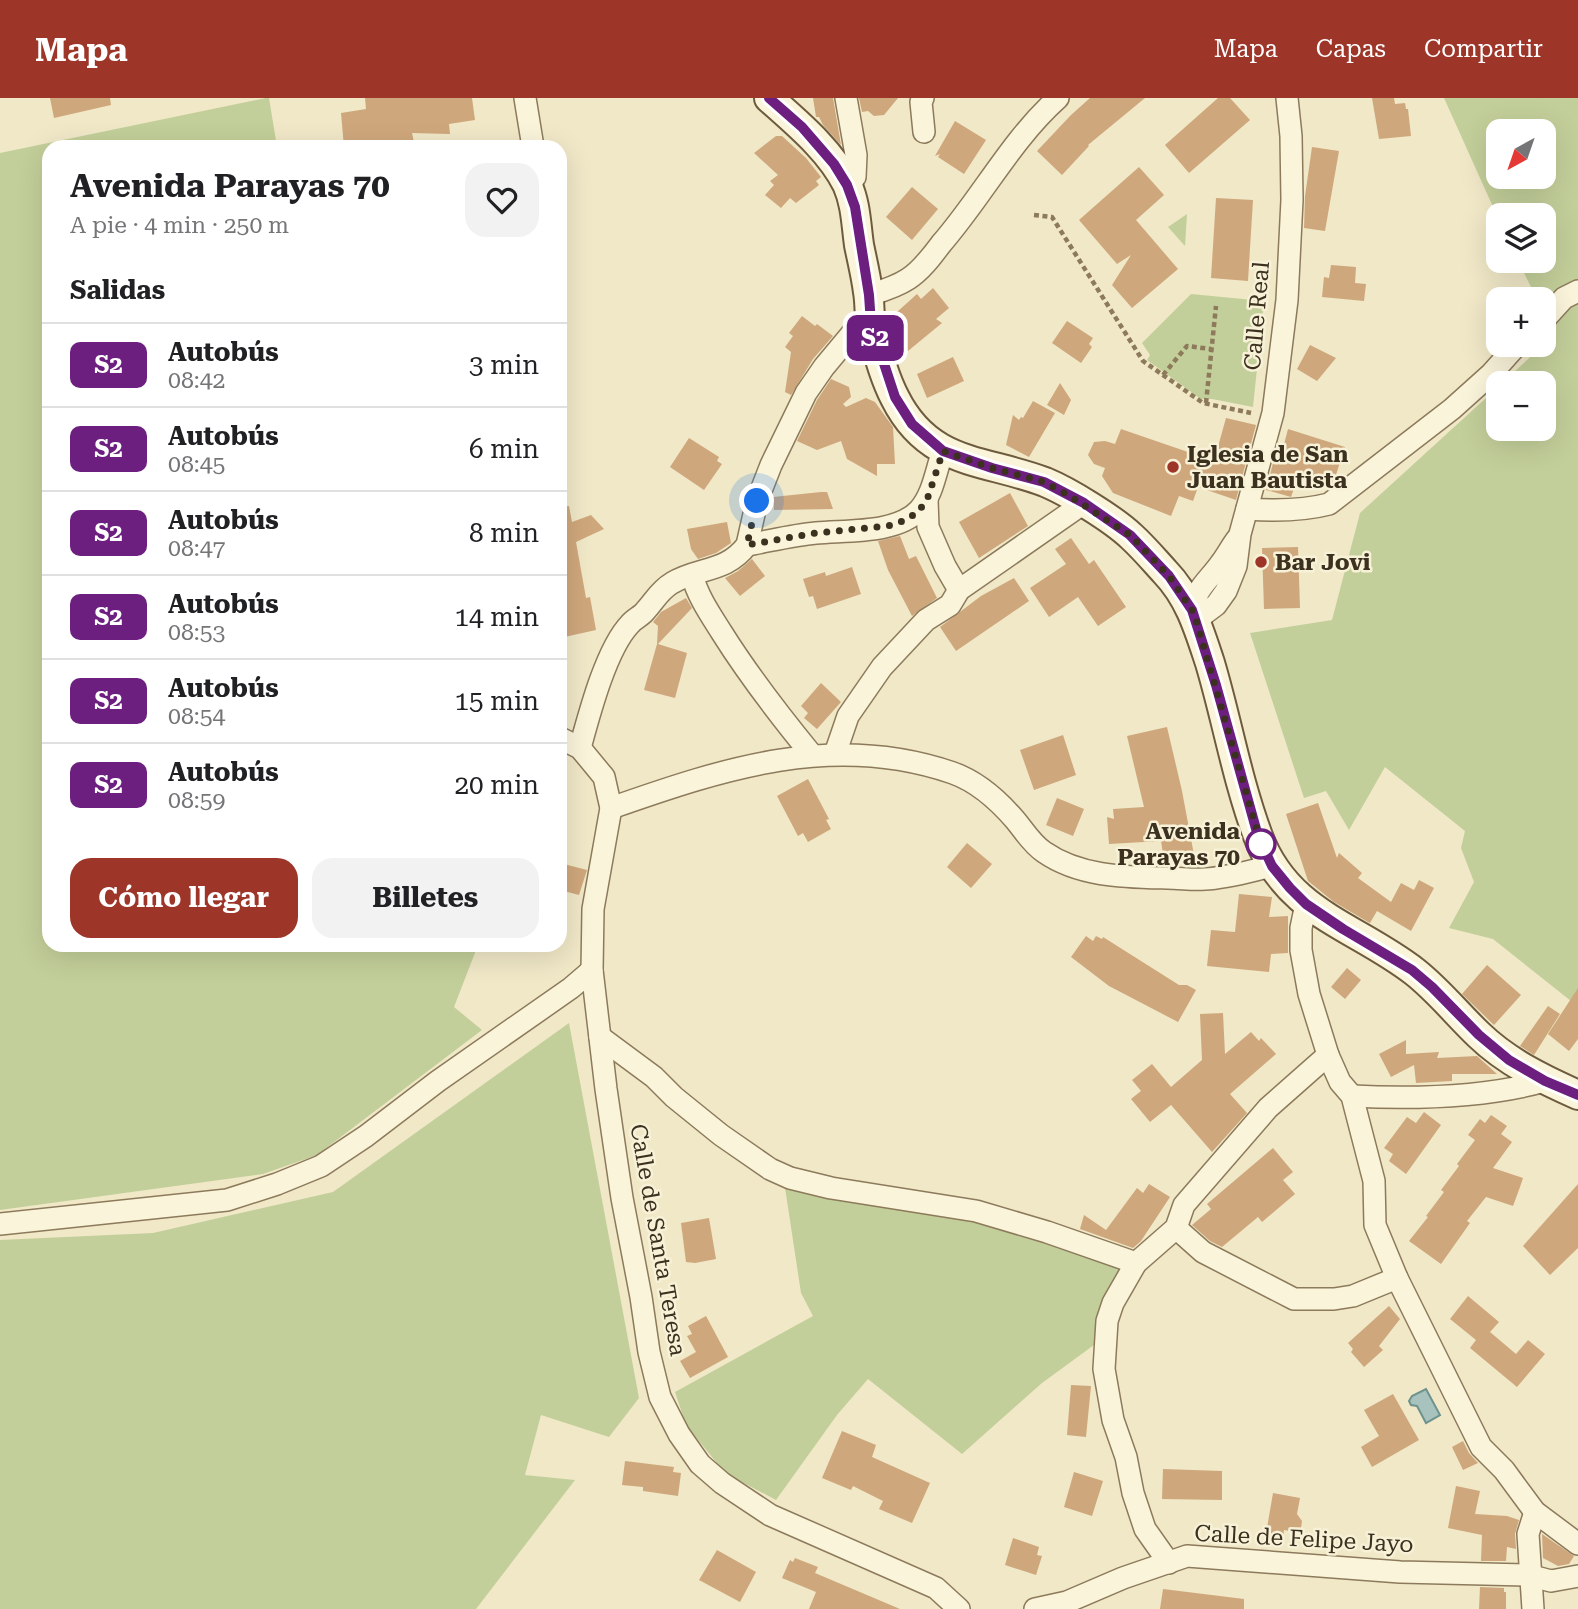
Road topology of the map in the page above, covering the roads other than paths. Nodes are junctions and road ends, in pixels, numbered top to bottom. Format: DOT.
graph roads {
  1 [pos="525,98"];
  2 [pos="769,98"];
  3 [pos="846,98"];
  4 [pos="923,98"];
  5 [pos="1058,98"];
  6 [pos="1287,98"];
  7 [pos="924,132"];
  8 [pos="532,140"];
  9 [pos="847,185"];
  10 [pos="1578,291"];
  11 [pos="869,295"];
  12 [pos="1556,307"];
  13 [pos="871,324"];
  14 [pos="1506,357"];
  15 [pos="943,451"];
  16 [pos="927,500"];
  17 [pos="1084,503"];
  18 [pos="1247,509"];
  19 [pos="1240,534"];
  20 [pos="747,545"];
  21 [pos="1161,568"];
  22 [pos="1211,573"];
  23 [pos="692,575"];
  24 [pos="959,590"];
  25 [pos="1194,615"];
  26 [pos="567,742"];
  27 [pos="580,748"];
  28 [pos="835,754"];
  29 [pos="812,755"];
  30 [pos="611,808"];
  31 [pos="1272,866"];
  32 [pos="1306,904"];
  33 [pos="592,970"];
  34 [pos="600,1037"];
  35 [pos="1328,1055"];
  36 [pos="1545,1081"];
  37 [pos="1578,1095"];
  38 [pos="1352,1096"];
  39 [pos="0,1224"];
  40 [pos="1175,1228"];
  41 [pos="1136,1263"];
  42 [pos="1398,1278"];
  43 [pos="1535,1512"];
  44 [pos="1578,1544"];
  45 [pos="1169,1563"];
  46 [pos="1578,1576"];
  47 [pos="1530,1577"];
  48 [pos="959,1609"];
  49 [pos="1035,1609"];
  50 [pos="1533,1609"];
  1 -- 8 [label="street"];
  2 -- 9 [label="street"];
  3 -- 9 [label="street"];
  4 -- 7 [label="street"];
  5 -- 11 [label="street"];
  6 -- 18 [label="street, Calle Real"];
  9 -- 11 [label="street"];
  10 -- 12 [label="street"];
  11 -- 13 [label="street"];
  13 -- 15 [label="street"];
  13 -- 20 [label="street"];
  14 -- 18 [label="street"];
  15 -- 16 [label="street"];
  15 -- 17 [label="street"];
  16 -- 20 [label="street"];
  16 -- 24 [label="street"];
  17 -- 21 [label="street"];
  17 -- 24 [label="street"];
  18 -- 19 [label="street, Calle Real"];
  19 -- 22 [label="street, Calle Real"];
  19 -- 25 [label="street, Calle Real"];
  20 -- 23 [label="street"];
  21 -- 22 [label="street"];
  21 -- 25 [label="street"];
  22 -- 25 [label="street, Calle Real"];
  23 -- 27 [label="street"];
  23 -- 29 [label="street"];
  24 -- 28 [label="street"];
  25 -- 31 [label="street"];
  26 -- 27 [label="street, Calle de Santa Teresa"];
  27 -- 30 [label="street, Calle de Santa Teresa"];
  28 -- 29 [label="street"];
  28 -- 31 [label="street"];
  29 -- 30 [label="street"];
  30 -- 33 [label="street, Calle de Santa Teresa"];
  31 -- 32 [label="street"];
  32 -- 35 [label="street"];
  32 -- 36 [label="street"];
  33 -- 34 [label="street, Calle de Santa Teresa"];
  33 -- 39 [label="street"];
  34 -- 41 [label="street"];
  34 -- 48 [label="street, Calle de Santa Teresa"];
  35 -- 38 [label="street"];
  35 -- 40 [label="street"];
  36 -- 37 [label="street"];
  36 -- 38 [label="street"];
  38 -- 42 [label="street"];
  40 -- 41 [label="street"];
  40 -- 42 [label="street"];
  41 -- 45 [label="street"];
  42 -- 43 [label="street"];
  43 -- 44 [label="street"];
  43 -- 47 [label="street"];
  45 -- 47 [label="street, Calle de Felipe Jayo"];
  45 -- 49 [label="street, Calle de Felipe Jayo"];
  46 -- 47 [label="street, Calle de Felipe Jayo"];
  47 -- 50 [label="street"];
}
